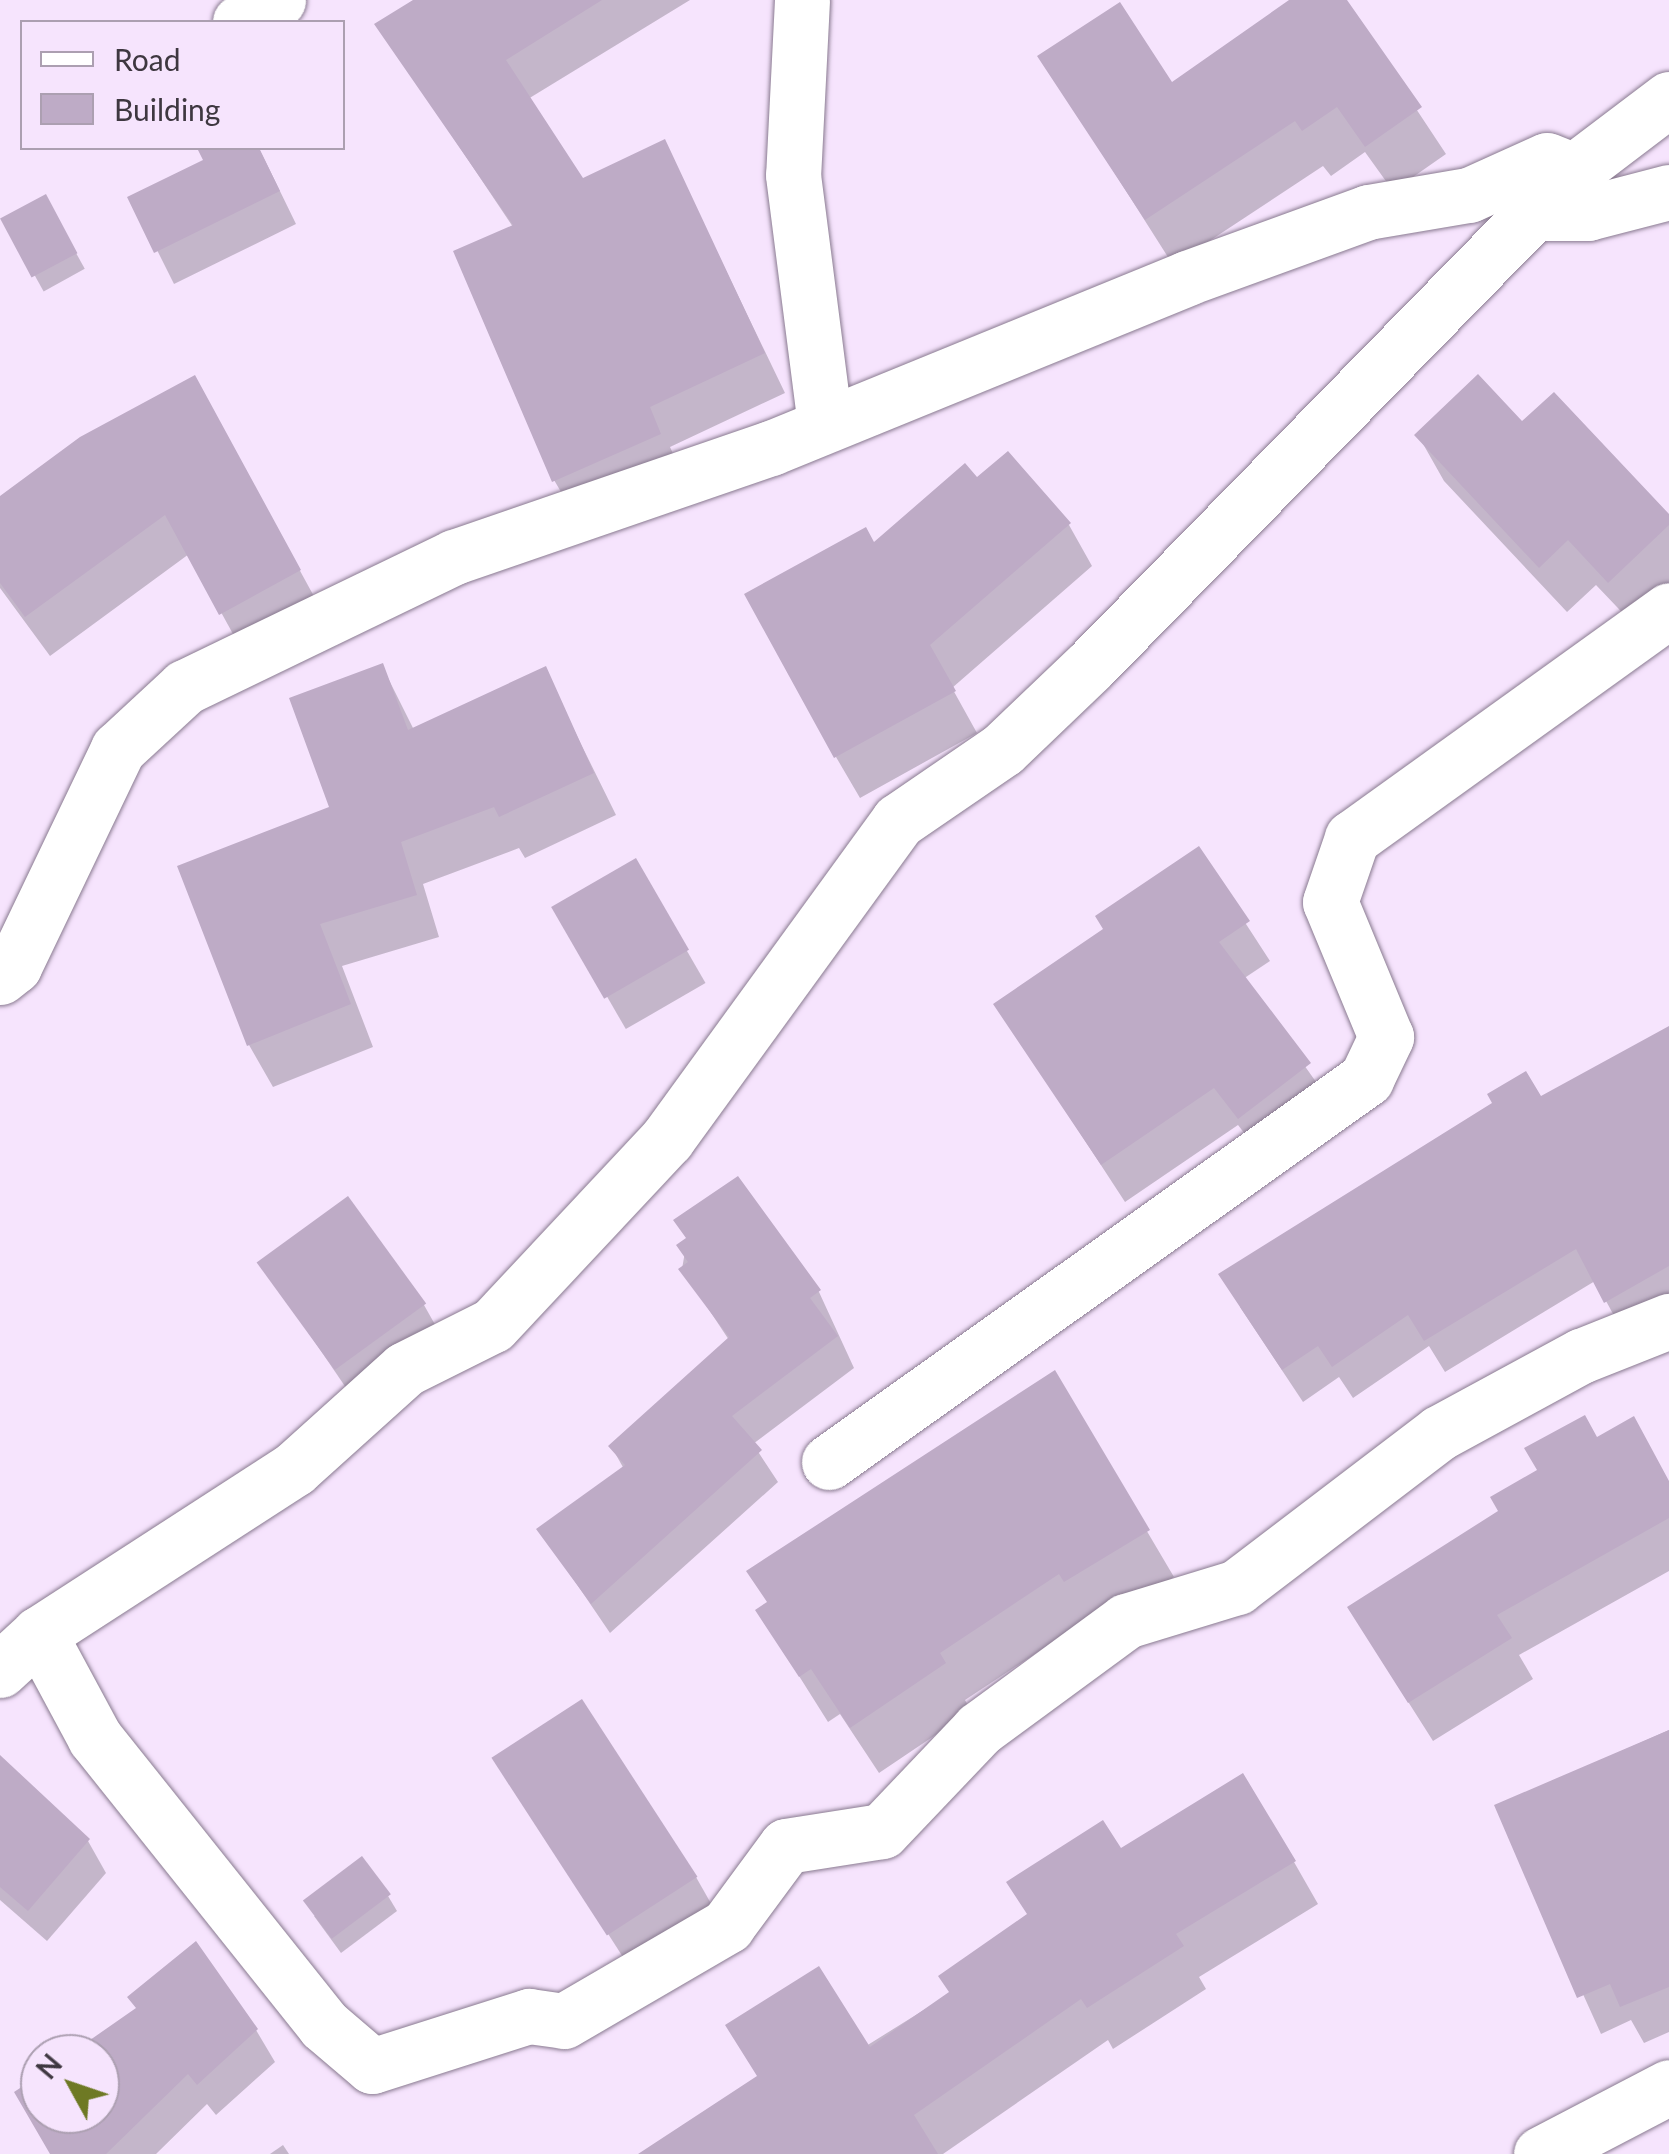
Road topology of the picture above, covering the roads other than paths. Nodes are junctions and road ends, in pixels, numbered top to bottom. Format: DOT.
graph roads {
  1 [pos="278,0"];
  2 [pos="802,0"];
  3 [pos="243,20"];
  4 [pos="1669,99"];
  5 [pos="1574,171"];
  6 [pos="1669,192"];
  7 [pos="1533,213"];
  8 [pos="825,425"];
  9 [pos="1669,610"];
  10 [pos="0,977"];
  11 [pos="1669,1321"];
  12 [pos="828,1462"];
  13 [pos="19,1652"];
  14 [pos="1669,2087"];
  15 [pos="1541,2154"];
  1 -- 3 [label="street"];
  2 -- 8 [label="street"];
  4 -- 5 [label="street"];
  5 -- 7 [label="street"];
  5 -- 8 [label="street"];
  6 -- 7 [label="street"];
  7 -- 13 [label="street"];
  8 -- 10 [label="street"];
  9 -- 12 [label="street"];
  11 -- 13 [label="street"];
  14 -- 15 [label="street"];
}
